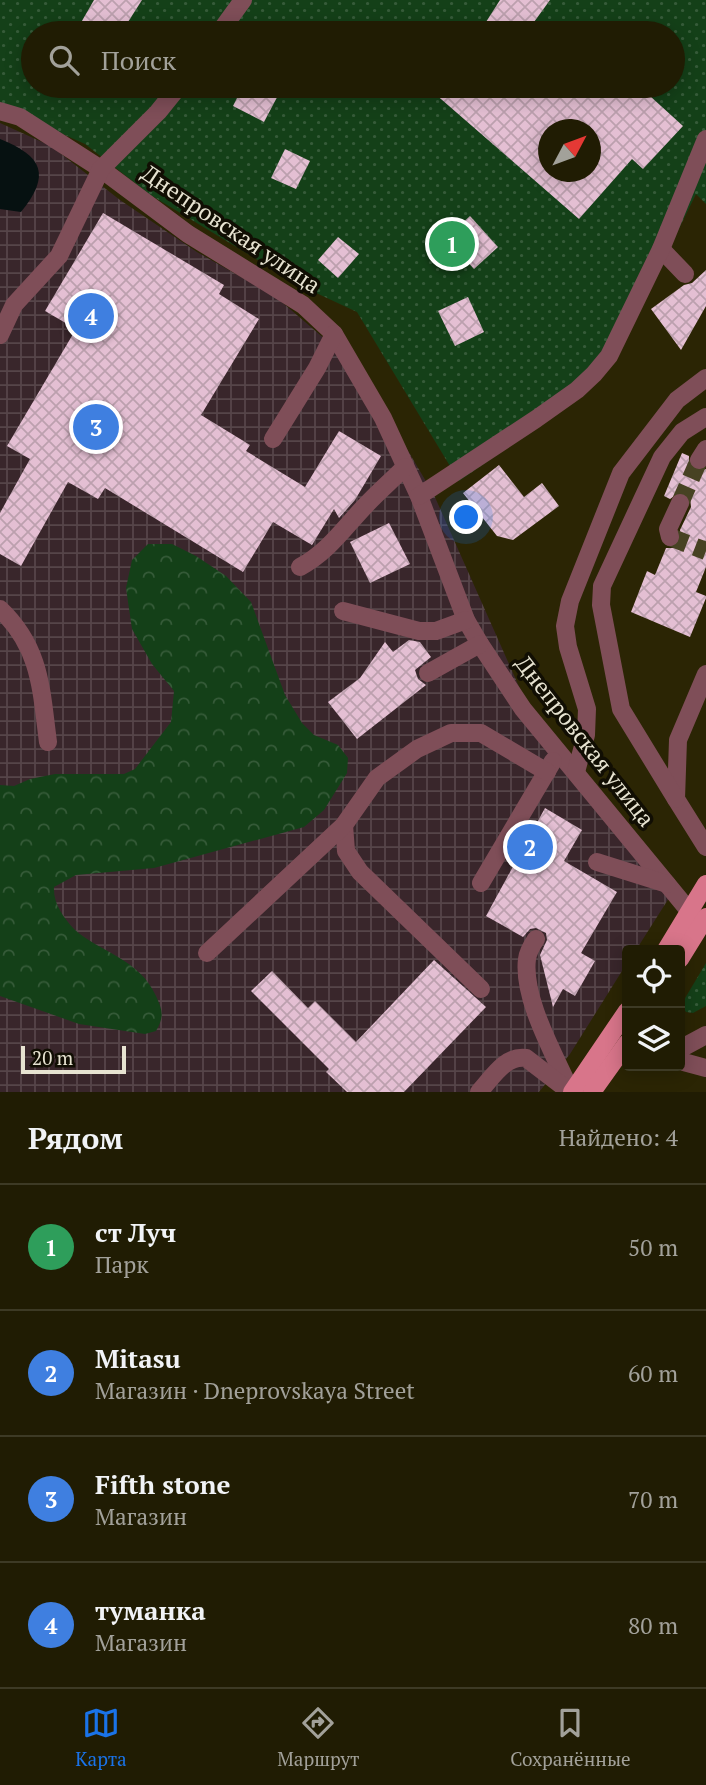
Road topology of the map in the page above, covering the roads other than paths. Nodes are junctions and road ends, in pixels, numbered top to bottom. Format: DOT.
graph roads {
  1 [pos="243,0"];
  2 [pos="228,21"];
  3 [pos="169,98"];
  4 [pos="0,111"];
  5 [pos="706,139"];
  6 [pos="102,169"];
  7 [pos="661,249"];
  8 [pos="685,274"];
  9 [pos="334,334"];
  10 [pos="0,335"];
  11 [pos="706,378"];
  12 [pos="706,417"];
  13 [pos="273,439"];
  14 [pos="405,467"];
  15 [pos="419,496"];
  16 [pos="680,503"];
  17 [pos="670,537"];
  18 [pos="300,566"];
  19 [pos="0,609"];
  20 [pos="343,611"];
  21 [pos="466,620"];
  22 [pos="480,644"];
  23 [pos="428,673"];
  24 [pos="706,674"];
  25 [pos="48,742"];
  26 [pos="558,752"];
  27 [pos="547,772"];
  28 [pos="576,772"];
  29 [pos="676,799"];
  30 [pos="344,825"];
  31 [pos="706,847"];
  32 [pos="597,862"];
  33 [pos="481,883"];
  34 [pos="667,884"];
  35 [pos="706,884"];
  36 [pos="700,917"];
  37 [pos="536,939"];
  38 [pos="671,945"];
  39 [pos="685,949"];
  40 [pos="207,953"];
  41 [pos="481,989"];
  42 [pos="622,1019"];
  43 [pos="706,1035"];
  44 [pos="685,1046"];
  45 [pos="622,1050"];
  46 [pos="685,1062"];
  47 [pos="706,1068"];
  48 [pos="595,1090"];
  49 [pos="479,1092"];
  50 [pos="571,1092"];
  1 -- 2 [label="lane"];
  3 -- 6 [label="lane"];
  4 -- 6 [label="lane, Днепровская улица"];
  5 -- 7 [label="lane"];
  6 -- 9 [label="lane, Днепровская улица"];
  6 -- 10 [label="lane"];
  7 -- 8 [label="lane"];
  7 -- 15 [label="lane"];
  9 -- 13 [label="lane"];
  9 -- 14 [label="lane, Днепровская улица"];
  11 -- 28 [label="lane"];
  12 -- 29 [label="lane"];
  14 -- 15 [label="lane, Днепровская улица"];
  14 -- 18 [label="lane"];
  15 -- 21 [label="lane, Днепровская улица"];
  16 -- 17 [label="lane"];
  19 -- 25 [label="lane"];
  20 -- 21 [label="lane"];
  21 -- 22 [label="lane, Днепровская улица"];
  22 -- 23 [label="lane"];
  22 -- 26 [label="lane, Днепровская улица"];
  24 -- 29 [label="lane"];
  26 -- 27 [label="lane"];
  26 -- 28 [label="lane, Днепровская улица"];
  27 -- 30 [label="lane"];
  27 -- 33 [label="lane"];
  28 -- 34 [label="lane, Днепровская улица"];
  29 -- 31 [label="lane"];
  30 -- 40 [label="lane"];
  30 -- 41 [label="lane"];
  32 -- 34 [label="lane"];
  34 -- 36 [label="lane, Днепровская улица"];
  35 -- 36 [label="main road"];
  36 -- 38 [label="main road"];
  36 -- 39 [label="main road"];
  37 -- 50 [label="lane"];
  42 -- 50 [label="main road"];
  43 -- 44 [label="lane"];
  45 -- 48 [label="main road"];
  46 -- 47 [label="lane"];
  49 -- 50 [label="lane"];
}
